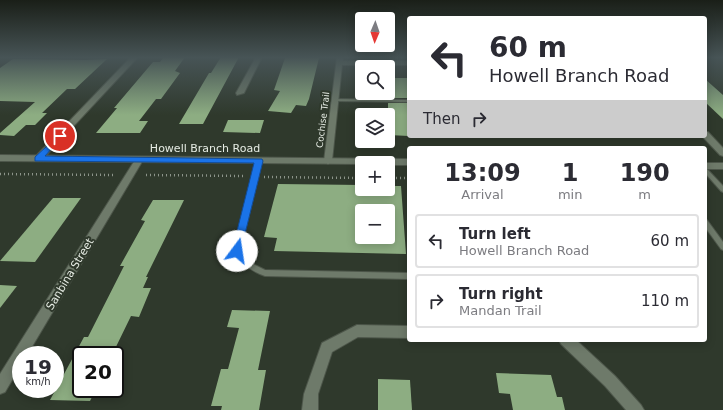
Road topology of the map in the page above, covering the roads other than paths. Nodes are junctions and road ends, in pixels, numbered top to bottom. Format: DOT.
graph roads {
  1 [pos="117,76"];
  2 [pos="248,76"];
  3 [pos="338,76"];
  4 [pos="240,93"];
  5 [pos="336,100"];
  6 [pos="407,100"];
  7 [pos="707,136"];
  8 [pos="723,153"];
  9 [pos="0,158"];
  10 [pos="38,159"];
  11 [pos="139,160"];
  12 [pos="259,161"];
  13 [pos="328,161"];
  14 [pos="407,162"];
  15 [pos="707,166"];
  16 [pos="723,166"];
  17 [pos="707,172"];
  18 [pos="723,190"];
  19 [pos="707,225"];
  20 [pos="723,247"];
  21 [pos="407,276"];
  22 [pos="407,332"];
  23 [pos="568,342"];
  24 [pos="0,387"];
  25 [pos="310,410"];
  26 [pos="636,410"];
  1 -- 10 [label="street"];
  2 -- 4 [label="street"];
  3 -- 5 [label="street, Cochise Trail"];
  5 -- 6 [label="lane"];
  5 -- 13 [label="street, Cochise Trail"];
  7 -- 8 [label="street"];
  9 -- 10 [label="street, Howell Branch Road"];
  10 -- 11 [label="street, Howell Branch Road"];
  11 -- 12 [label="street, Howell Branch Road"];
  11 -- 24 [label="street, Sanbina Street"];
  12 -- 13 [label="street, Howell Branch Road"];
  12 -- 21 [label="lane"];
  13 -- 14 [label="street, Howell Branch Road"];
  15 -- 16 [label="street"];
  17 -- 18 [label="lane"];
  19 -- 20 [label="lane"];
  22 -- 25 [label="street"];
  23 -- 26 [label="street"];
}
